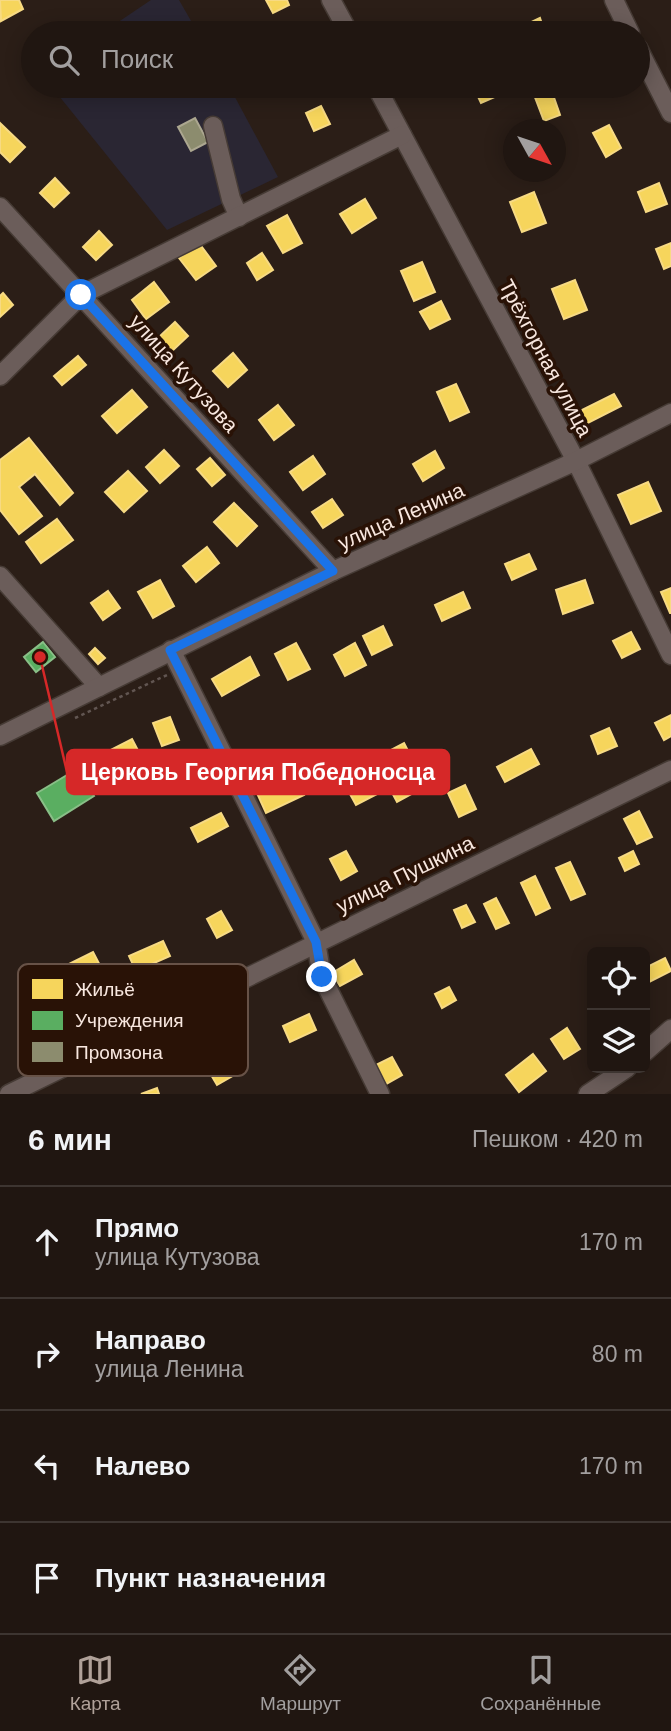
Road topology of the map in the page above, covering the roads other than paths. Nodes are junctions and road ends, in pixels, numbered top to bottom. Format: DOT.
graph roads {
  1 [pos="331,0"];
  2 [pos="614,0"];
  3 [pos="342,21"];
  4 [pos="624,21"];
  5 [pos="650,72"];
  6 [pos="382,98"];
  7 [pos="671,113"];
  8 [pos="213,126"];
  9 [pos="402,135"];
  10 [pos="0,207"];
  11 [pos="239,216"];
  12 [pos="81,295"];
  13 [pos="0,376"];
  14 [pos="671,413"];
  15 [pos="576,461"];
  16 [pos="333,571"];
  17 [pos="0,576"];
  18 [pos="170,650"];
  19 [pos="671,655"];
  20 [pos="99,687"];
  21 [pos="0,736"];
  22 [pos="671,770"];
  23 [pos="316,942"];
  24 [pos="248,976"];
  25 [pos="671,1029"];
  26 [pos="650,1048"];
  27 [pos="620,1073"];
  28 [pos="45,1076"];
  29 [pos="9,1094"];
  30 [pos="380,1094"];
  31 [pos="588,1094"];
  1 -- 3 [label="street"];
  2 -- 4 [label="street"];
  5 -- 7 [label="street"];
  6 -- 9 [label="street, Трёхгорная улица"];
  8 -- 11 [label="street"];
  9 -- 11 [label="street"];
  9 -- 15 [label="street, Трёхгорная улица"];
  10 -- 12 [label="street, улица Кутузова"];
  11 -- 12 [label="street"];
  12 -- 13 [label="street"];
  12 -- 16 [label="street, улица Кутузова"];
  14 -- 15 [label="street, улица Ленина"];
  15 -- 16 [label="street, улица Ленина"];
  15 -- 19 [label="street, Трёхгорная улица"];
  16 -- 18 [label="street, улица Ленина"];
  17 -- 20 [label="street"];
  18 -- 20 [label="street, улица Ленина"];
  18 -- 23 [label="street"];
  20 -- 21 [label="street, улица Ленина"];
  22 -- 23 [label="street, улица Пушкина"];
  23 -- 24 [label="street, улица Пушкина"];
  23 -- 30 [label="street"];
  25 -- 26 [label="street"];
  27 -- 31 [label="street"];
  28 -- 29 [label="street, улица Пушкина"];
}
